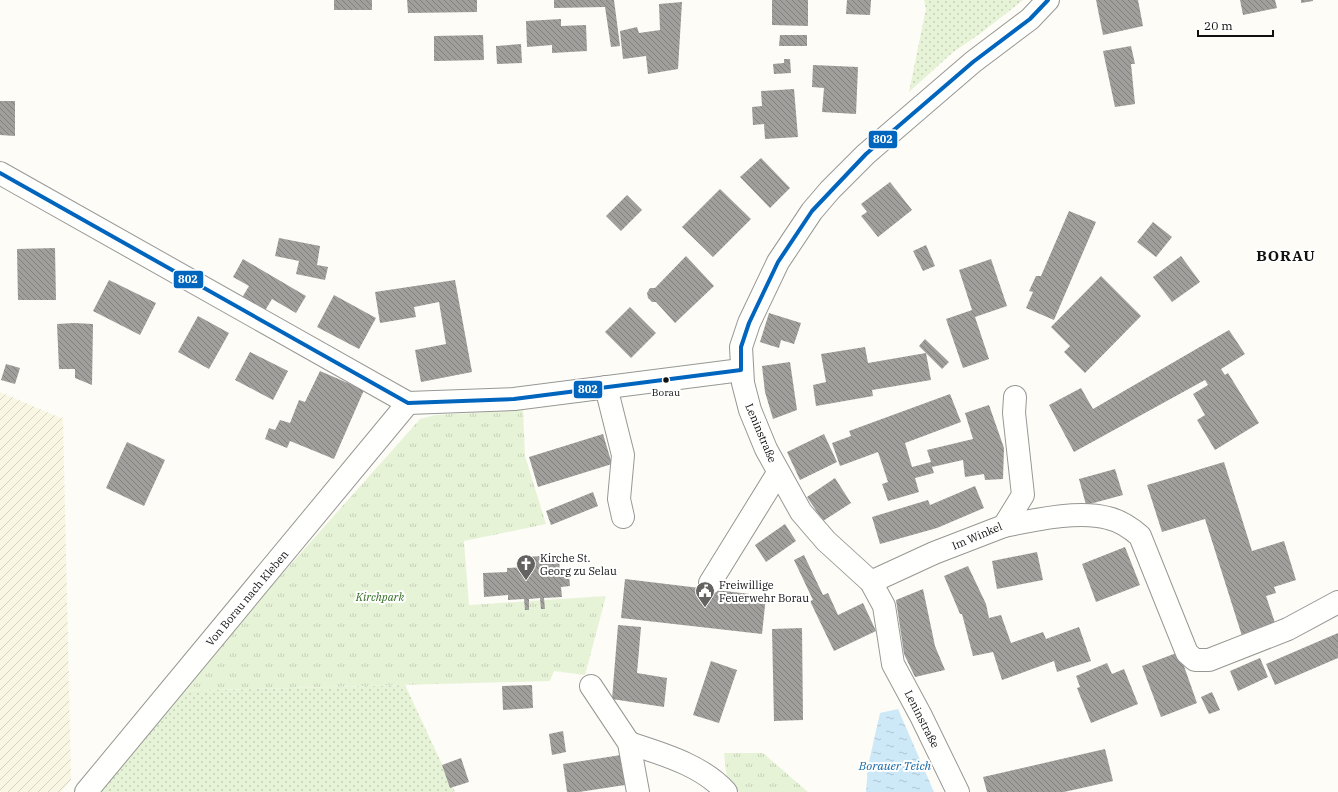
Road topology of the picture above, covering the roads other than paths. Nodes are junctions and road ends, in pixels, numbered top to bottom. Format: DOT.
graph roads {
  1 [pos="1048,0"];
  2 [pos="0,173"];
  3 [pos="741,370"];
  4 [pos="606,387"];
  5 [pos="1016,397"];
  6 [pos="408,403"];
  7 [pos="778,473"];
  8 [pos="623,517"];
  9 [pos="1004,526"];
  10 [pos="871,582"];
  11 [pos="710,583"];
  12 [pos="1338,602"];
  13 [pos="591,686"];
  14 [pos="629,743"];
  15 [pos="86,792"];
  16 [pos="638,792"];
  17 [pos="726,792"];
  18 [pos="958,792"];
  1 -- 3 [label="street, Leninstraße"];
  2 -- 6 [label="street"];
  3 -- 4 [label="street"];
  3 -- 7 [label="street, Leninstraße"];
  4 -- 6 [label="street"];
  4 -- 8 [label="street"];
  5 -- 9 [label="street, Im Winkel"];
  6 -- 15 [label="street, Von Borau nach Kleben"];
  7 -- 10 [label="street, Leninstraße"];
  7 -- 11 [label="street"];
  9 -- 10 [label="street, Im Winkel"];
  9 -- 12 [label="street"];
  10 -- 18 [label="street, Leninstraße"];
  13 -- 14 [label="street"];
  14 -- 16 [label="street"];
  14 -- 17 [label="street"];
}
